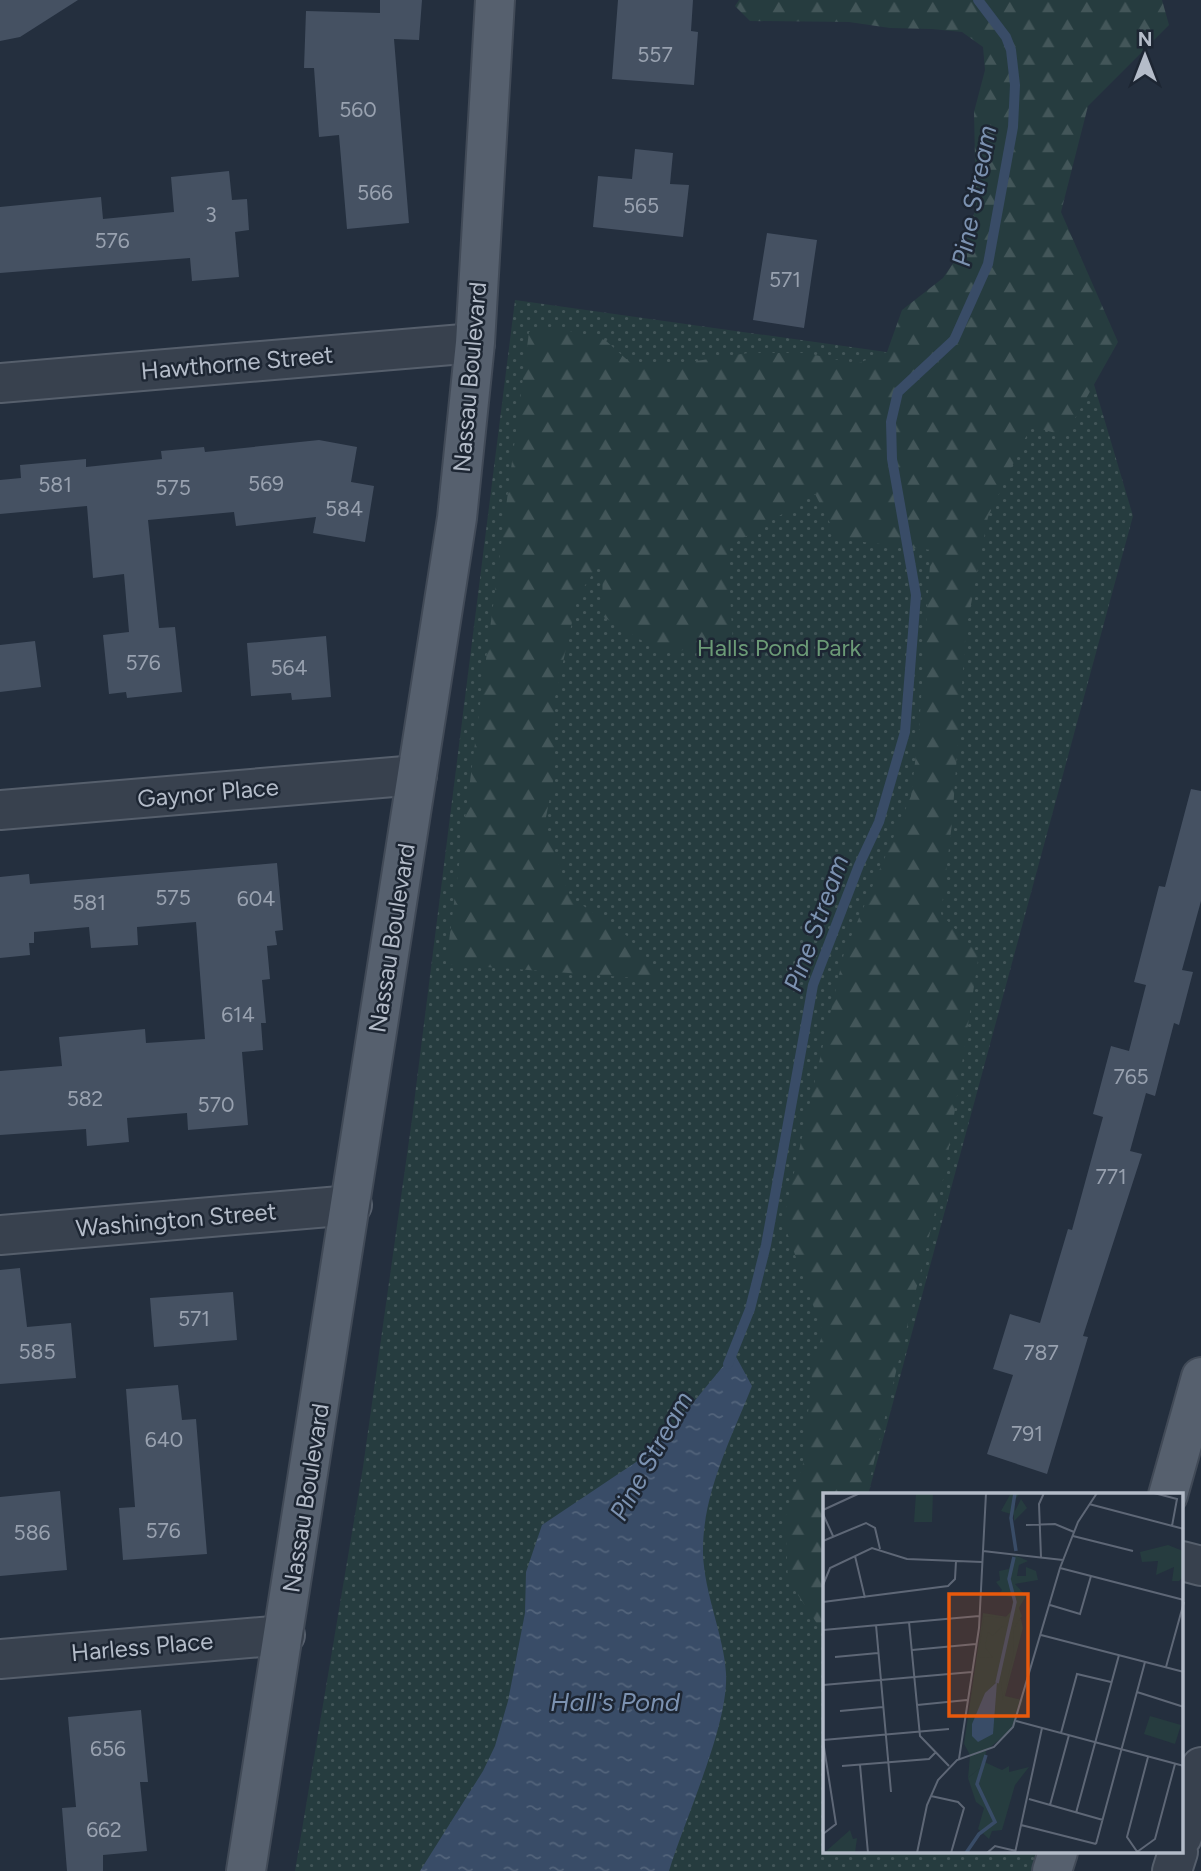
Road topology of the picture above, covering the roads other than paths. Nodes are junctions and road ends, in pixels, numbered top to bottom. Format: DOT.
graph roads {
  1 [pos="495,0"];
  2 [pos="475,343"];
  3 [pos="0,383"];
  4 [pos="416,775"];
  5 [pos="0,810"];
  6 [pos="352,1205"];
  7 [pos="0,1235"];
  8 [pos="1201,1377"];
  9 [pos="1169,1493"];
  10 [pos="1184,1562"];
  11 [pos="1201,1566"];
  12 [pos="285,1635"];
  13 [pos="0,1659"];
  14 [pos="1201,1767"];
  15 [pos="1184,1830"];
  16 [pos="1057,1854"];
  17 [pos="1177,1854"];
  18 [pos="246,1871"];
  19 [pos="1052,1871"];
  20 [pos="1172,1871"];
  1 -- 2 [label="main road, Nassau Boulevard"];
  2 -- 3 [label="street, Hawthorne Street"];
  2 -- 4 [label="main road, Nassau Boulevard"];
  4 -- 5 [label="street, Gaynor Place"];
  4 -- 6 [label="main road, Nassau Boulevard"];
  6 -- 7 [label="street, Washington Street"];
  6 -- 12 [label="main road, Nassau Boulevard"];
  8 -- 9 [label="main road"];
  10 -- 11 [label="street"];
  12 -- 13 [label="street, Harless Place"];
  12 -- 18 [label="main road, Nassau Boulevard"];
  14 -- 15 [label="street"];
  16 -- 19 [label="main road"];
  17 -- 20 [label="street"];
}
